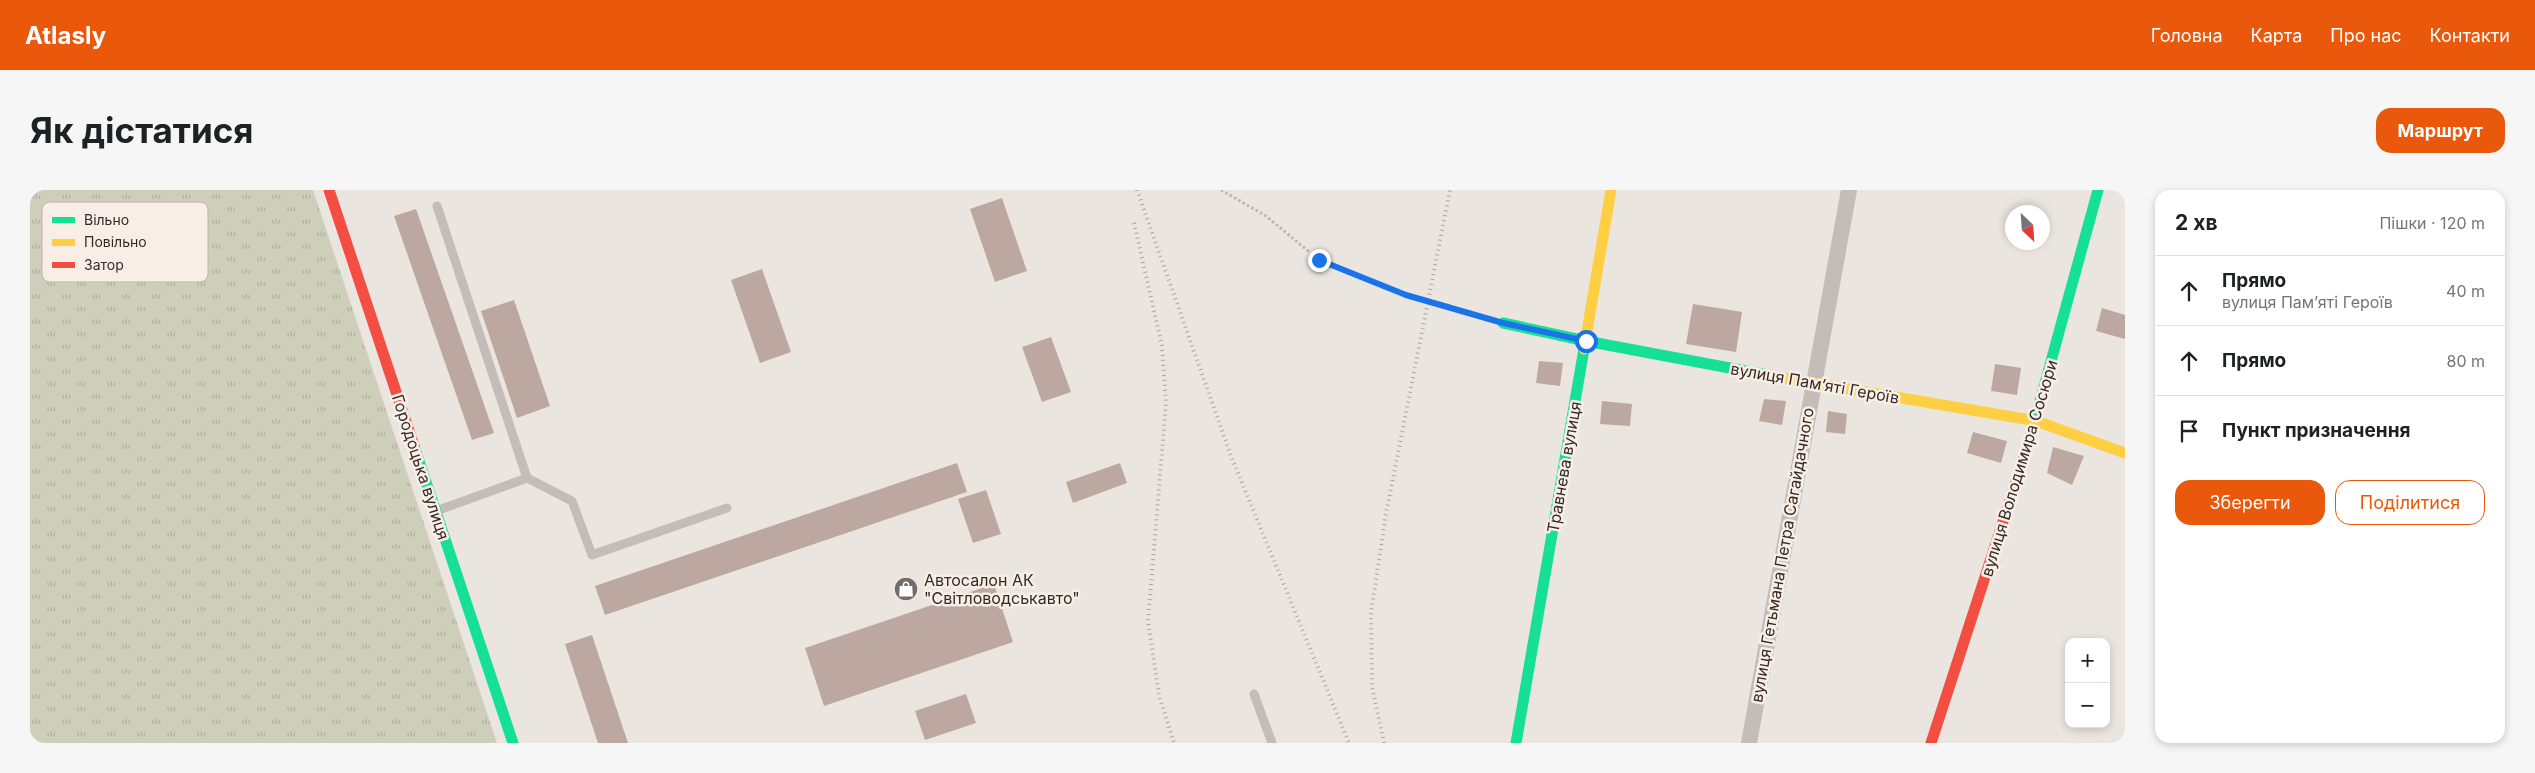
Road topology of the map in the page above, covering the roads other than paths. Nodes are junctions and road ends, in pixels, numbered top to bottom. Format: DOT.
graph roads {
  1 [pos="329,190"];
  2 [pos="1612,190"];
  3 [pos="1848,190"];
  4 [pos="2098,190"];
  5 [pos="437,206"];
  6 [pos="1503,323"];
  7 [pos="1586,341"];
  8 [pos="1812,383"];
  9 [pos="2036,421"];
  10 [pos="2125,453"];
  11 [pos="527,478"];
  12 [pos="727,508"];
  13 [pos="436,512"];
  14 [pos="1254,694"];
  15 [pos="513,743"];
  16 [pos="1272,743"];
  17 [pos="1516,743"];
  18 [pos="1749,743"];
  19 [pos="1931,743"];
  1 -- 13 [label="street, Городоцька вулиця"];
  2 -- 7 [label="street, Травнева вулиця"];
  3 -- 8 [label="street, вулиця Гетьмана Петра Сагайдачного"];
  4 -- 9 [label="street, вулиця Володимира Сосюри"];
  5 -- 11 [label="lane"];
  6 -- 7 [label="street, вулиця Памʼяті Героїв"];
  7 -- 8 [label="street, вулиця Памʼяті Героїв"];
  7 -- 17 [label="street, Травнева вулиця"];
  8 -- 9 [label="street, вулиця Памʼяті Героїв"];
  8 -- 18 [label="street, вулиця Гетьмана Петра Сагайдачного"];
  9 -- 10 [label="street, вулиця Памʼяті Героїв"];
  9 -- 19 [label="street, вулиця Володимира Сосюри"];
  11 -- 12 [label="lane"];
  11 -- 13 [label="lane"];
  13 -- 15 [label="street, Городоцька вулиця"];
  14 -- 16 [label="lane"];
}
